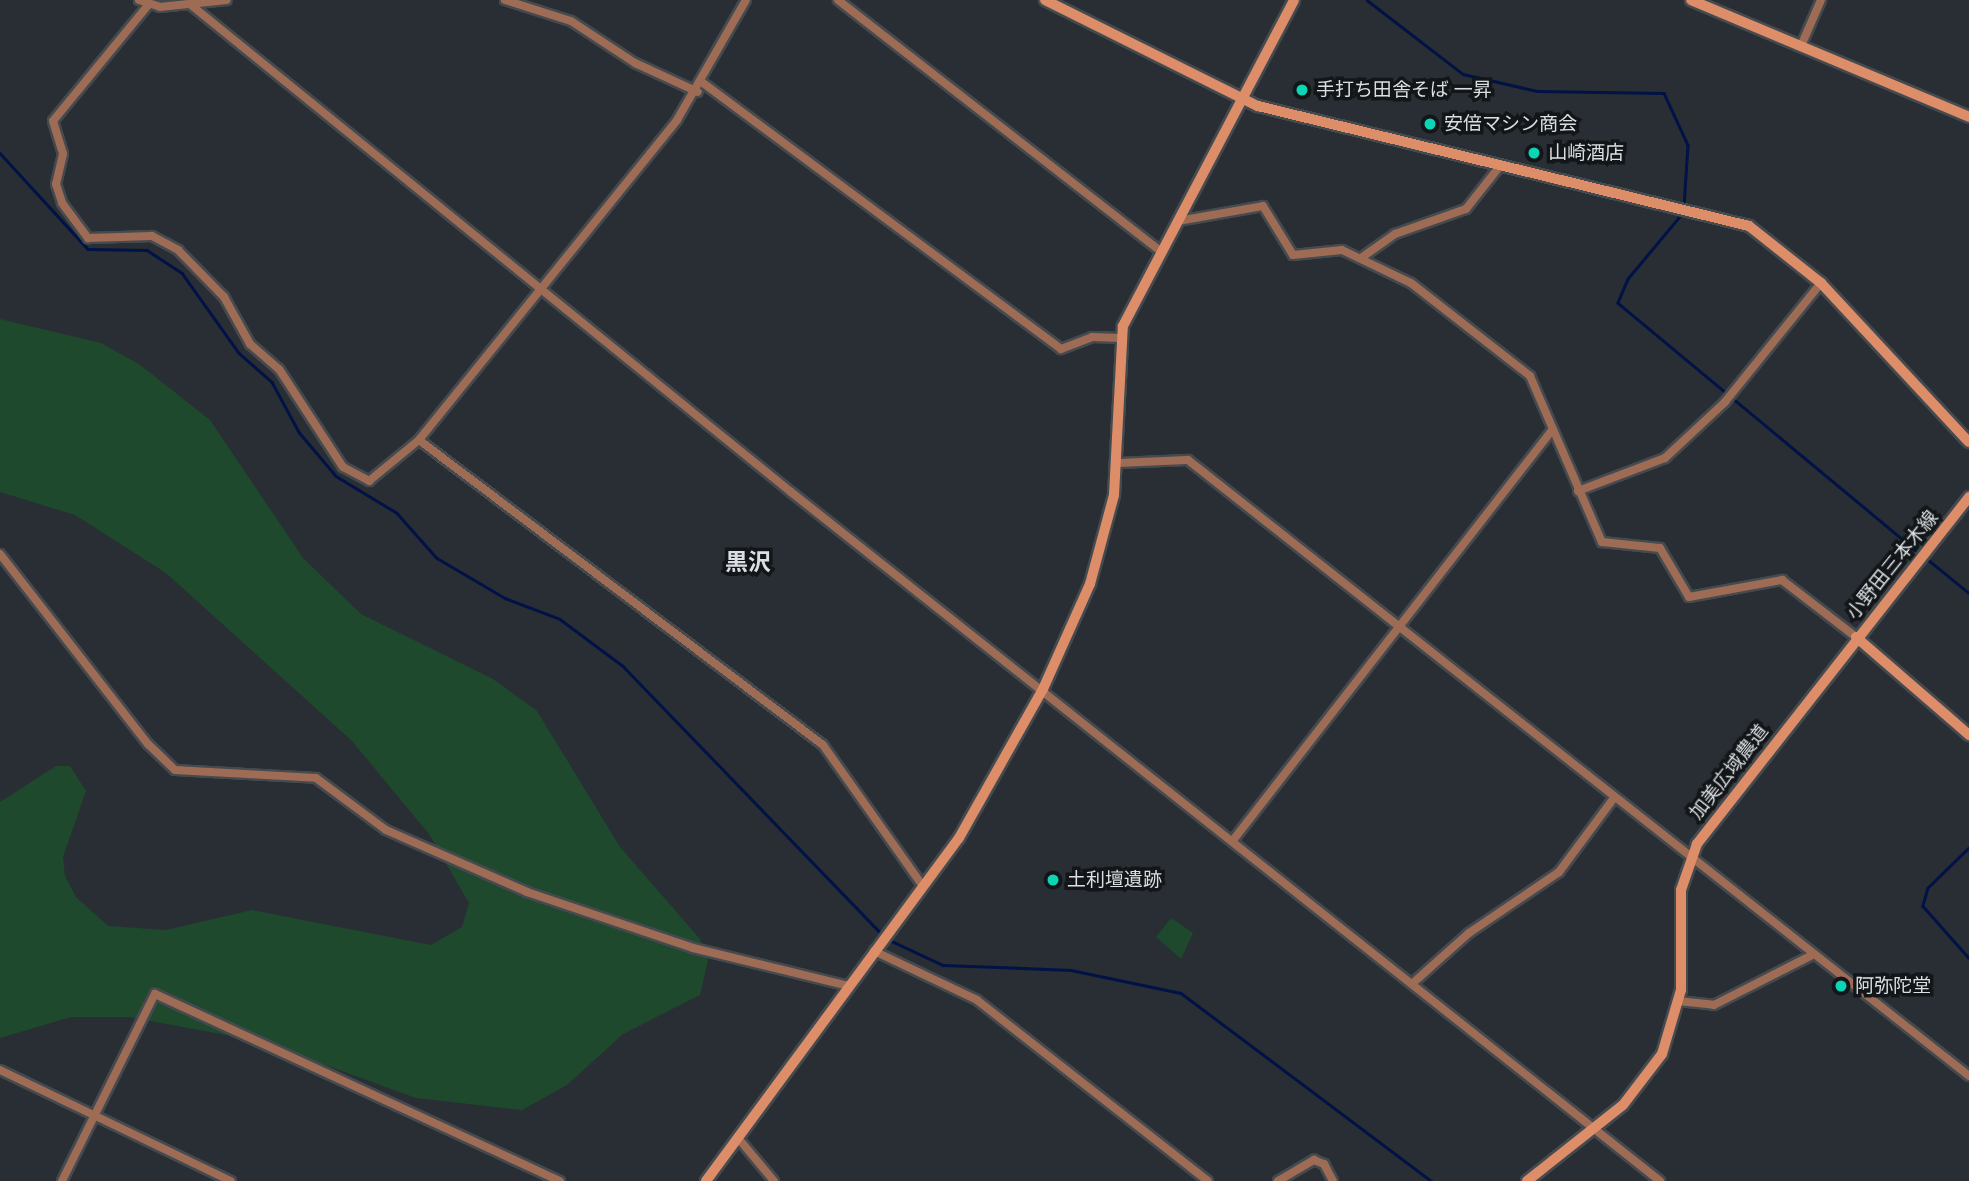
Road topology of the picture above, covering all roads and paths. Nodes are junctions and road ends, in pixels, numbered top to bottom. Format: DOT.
graph roads {
  1 [pos="139,0"];
  2 [pos="227,0"];
  3 [pos="505,0"];
  4 [pos="746,0"];
  5 [pos="838,0"];
  6 [pos="1045,0"];
  7 [pos="1294,0"];
  8 [pos="1692,0"];
  9 [pos="1821,0"];
  10 [pos="149,4"];
  11 [pos="191,5"];
  12 [pos="1801,46"];
  13 [pos="703,83"];
  14 [pos="698,92"];
  15 [pos="1242,96"];
  16 [pos="1969,117"];
  17 [pos="1500,166"];
  18 [pos="1178,221"];
  19 [pos="1162,252"];
  20 [pos="1361,258"];
  21 [pos="1821,283"];
  22 [pos="542,287"];
  23 [pos="1119,338"];
  24 [pos="1553,429"];
  25 [pos="419,440"];
  26 [pos="1969,442"];
  27 [pos="1117,463"];
  28 [pos="1578,491"];
  29 [pos="1969,497"];
  30 [pos="0,554"];
  31 [pos="1400,626"];
  32 [pos="1856,637"];
  33 [pos="1043,689"];
  34 [pos="1969,734"];
  35 [pos="1614,798"];
  36 [pos="1234,839"];
  37 [pos="1690,859"];
  38 [pos="923,886"];
  39 [pos="876,948"];
  40 [pos="1812,955"];
  41 [pos="1413,983"];
  42 [pos="849,986"];
  43 [pos="1678,1001"];
  44 [pos="0,1070"];
  45 [pos="1969,1076"];
  46 [pos="94,1115"];
  47 [pos="1594,1129"];
  48 [pos="738,1138"];
  49 [pos="62,1181"];
  50 [pos="230,1181"];
  51 [pos="560,1181"];
  52 [pos="706,1181"];
  53 [pos="774,1181"];
  54 [pos="1208,1181"];
  55 [pos="1278,1181"];
  56 [pos="1333,1181"];
  57 [pos="1527,1181"];
  58 [pos="1660,1181"];
  1 -- 10 [label="street"];
  2 -- 11 [label="street"];
  3 -- 14 [label="street"];
  4 -- 13 [label="street"];
  5 -- 19 [label="street"];
  6 -- 15 [label="street"];
  7 -- 15 [label="street"];
  8 -- 12 [label="street"];
  9 -- 12 [label="street"];
  10 -- 11 [label="street"];
  10 -- 25 [label="street"];
  11 -- 22 [label="street"];
  12 -- 16 [label="street"];
  13 -- 14 [label="street"];
  13 -- 23 [label="street"];
  14 -- 22 [label="street"];
  15 -- 17 [label="street"];
  15 -- 18 [label="street"];
  17 -- 20 [label="street"];
  17 -- 21 [label="street"];
  18 -- 19 [label="street"];
  18 -- 20 [label="street"];
  19 -- 23 [label="street"];
  20 -- 24 [label="street"];
  21 -- 26 [label="street"];
  21 -- 28 [label="street"];
  22 -- 25 [label="street"];
  22 -- 33 [label="street"];
  23 -- 27 [label="street"];
  24 -- 28 [label="street"];
  24 -- 31 [label="street"];
  25 -- 38 [label="street"];
  27 -- 31 [label="street"];
  27 -- 33 [label="street"];
  28 -- 32 [label="street"];
  29 -- 32 [label="street, 小野田三本木線"];
  30 -- 42 [label="street"];
  31 -- 35 [label="street"];
  31 -- 36 [label="street"];
  32 -- 34 [label="street, 小野田三本木線"];
  32 -- 37 [label="street, 加美広域農道"];
  33 -- 36 [label="street"];
  33 -- 38 [label="street"];
  35 -- 37 [label="street"];
  35 -- 41 [label="street"];
  36 -- 41 [label="street"];
  37 -- 40 [label="street"];
  37 -- 43 [label="street, 加美広域農道"];
  38 -- 39 [label="street"];
  39 -- 42 [label="street"];
  39 -- 54 [label="street"];
  40 -- 43 [label="street"];
  40 -- 45 [label="street"];
  41 -- 47 [label="street"];
  42 -- 48 [label="street"];
  43 -- 47 [label="street, 加美広域農道"];
  44 -- 46 [label="street"];
  46 -- 49 [label="street"];
  46 -- 50 [label="street"];
  46 -- 51 [label="street"];
  47 -- 57 [label="street, 加美広域農道"];
  47 -- 58 [label="street"];
  48 -- 52 [label="street"];
  48 -- 53 [label="street"];
  55 -- 56 [label="street"];
}
